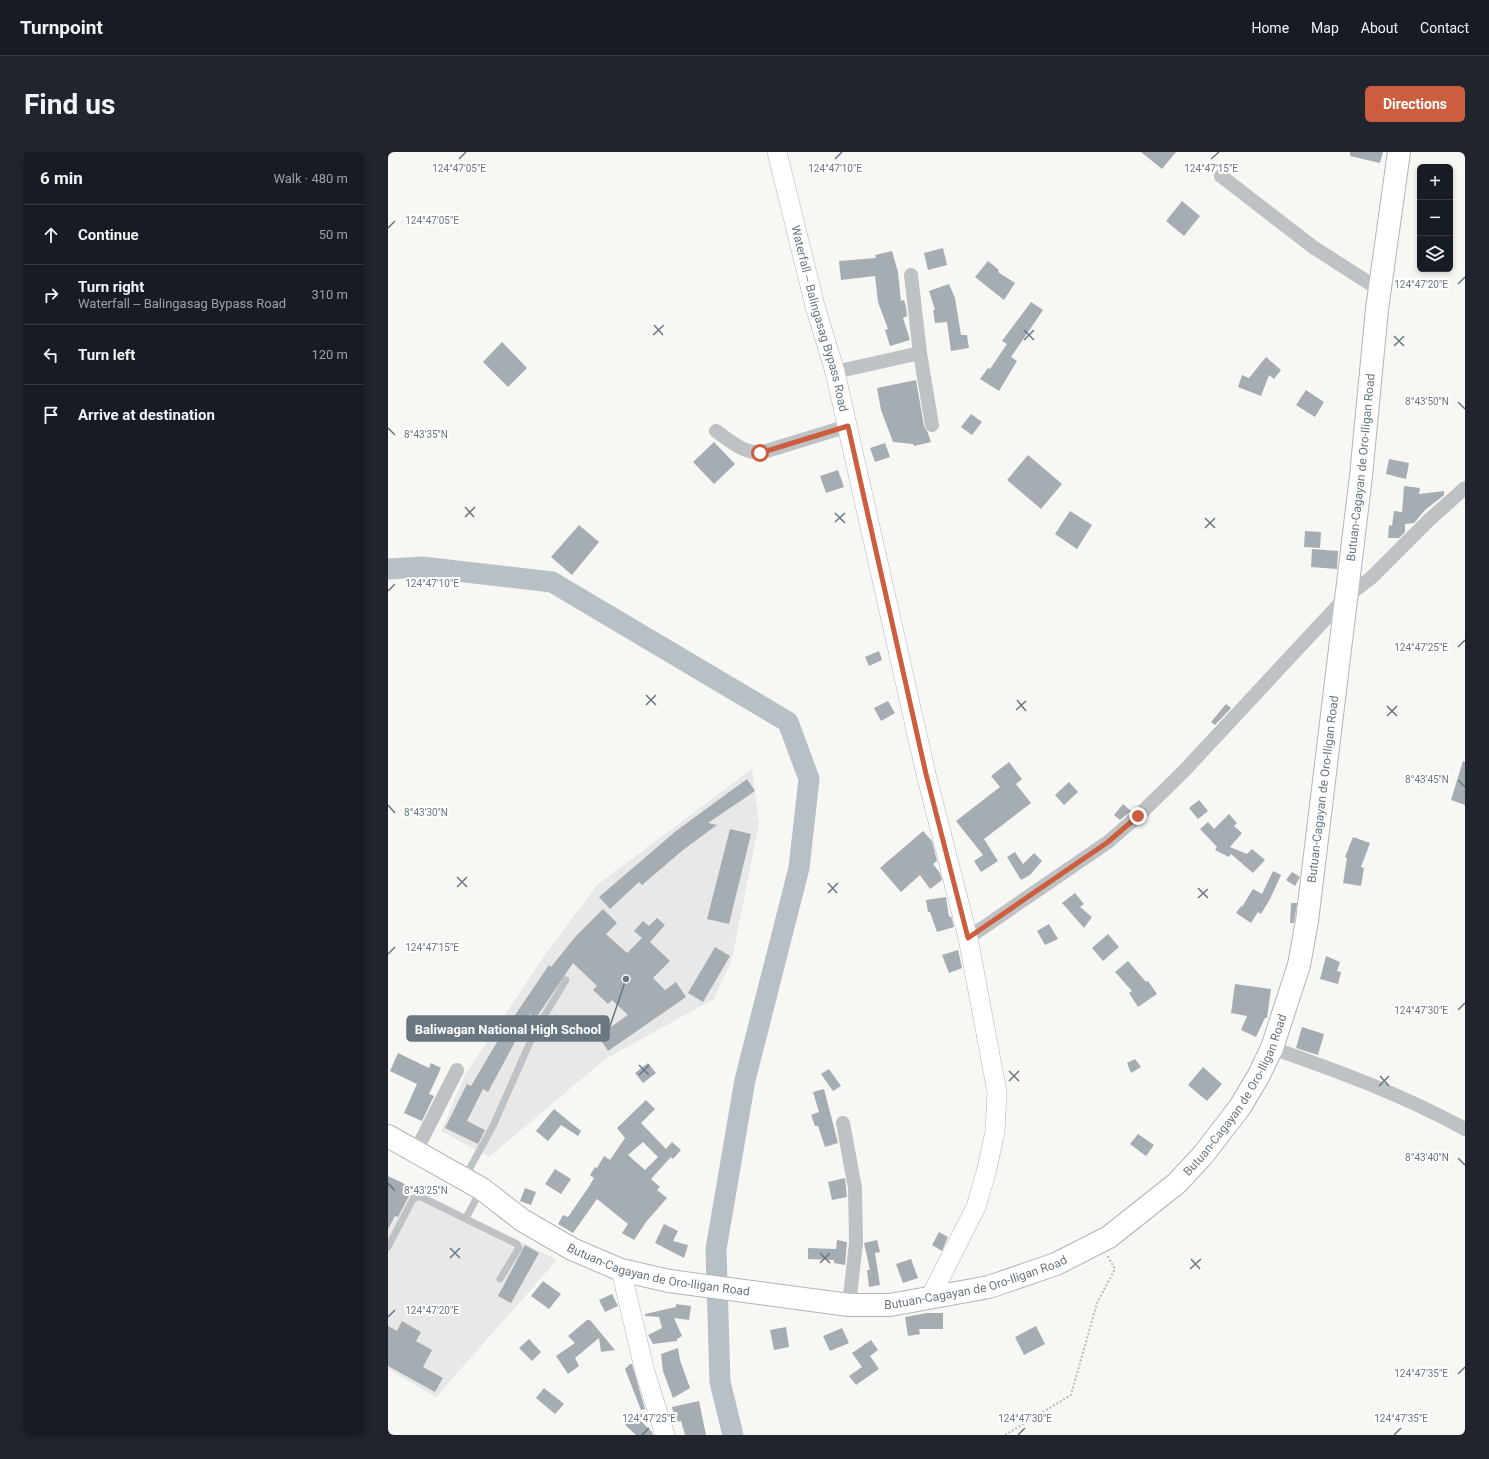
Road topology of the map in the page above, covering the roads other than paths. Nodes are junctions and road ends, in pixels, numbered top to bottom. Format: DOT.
graph roads {
  1 [pos="776,152"];
  2 [pos="1399,152"];
  3 [pos="1221,176"];
  4 [pos="911,275"];
  5 [pos="1380,290"];
  6 [pos="920,353"];
  7 [pos="834,372"];
  8 [pos="932,425"];
  9 [pos="848,426"];
  10 [pos="716,431"];
  11 [pos="1465,488"];
  12 [pos="1346,597"];
  13 [pos="968,938"];
  14 [pos="566,980"];
  15 [pos="1272,1048"];
  16 [pos="457,1070"];
  17 [pos="843,1123"];
  18 [pos="1465,1129"];
  19 [pos="388,1136"];
  20 [pos="416,1151"];
  21 [pos="473,1184"];
  22 [pos="466,1218"];
  23 [pos="388,1247"];
  24 [pos="621,1270"];
  25 [pos="500,1279"];
  26 [pos="930,1298"];
  27 [pos="849,1305"];
  28 [pos="665,1435"];
  1 -- 7 [label="main road, Waterfall ‒ Balingasag Bypass Road"];
  2 -- 5 [label="highway, Butuan-Cagayan de Oro-Iligan Road"];
  3 -- 5 [label="street"];
  4 -- 6 [label="street"];
  5 -- 12 [label="highway, Butuan-Cagayan de Oro-Iligan Road"];
  6 -- 7 [label="street"];
  6 -- 8 [label="street"];
  7 -- 9 [label="main road, Waterfall ‒ Balingasag Bypass Road"];
  9 -- 10 [label="street"];
  9 -- 13 [label="main road, Waterfall ‒ Balingasag Bypass Road"];
  11 -- 12 [label="street"];
  12 -- 13 [label="street"];
  12 -- 15 [label="highway, Butuan-Cagayan de Oro-Iligan Road"];
  13 -- 26 [label="main road, Waterfall ‒ Balingasag Bypass Road"];
  14 -- 21 [label="lane"];
  15 -- 18 [label="street"];
  15 -- 26 [label="highway, Butuan-Cagayan de Oro-Iligan Road"];
  16 -- 20 [label="street"];
  17 -- 27 [label="street"];
  19 -- 20 [label="highway, Butuan-Cagayan de Oro-Iligan Road"];
  20 -- 21 [label="highway, Butuan-Cagayan de Oro-Iligan Road"];
  21 -- 22 [label="lane"];
  21 -- 24 [label="highway, Butuan-Cagayan de Oro-Iligan Road"];
  22 -- 23 [label="lane"];
  22 -- 25 [label="lane"];
  24 -- 27 [label="highway, Butuan-Cagayan de Oro-Iligan Road"];
  24 -- 28 [label="main road"];
  26 -- 27 [label="highway, Butuan-Cagayan de Oro-Iligan Road"];
}
